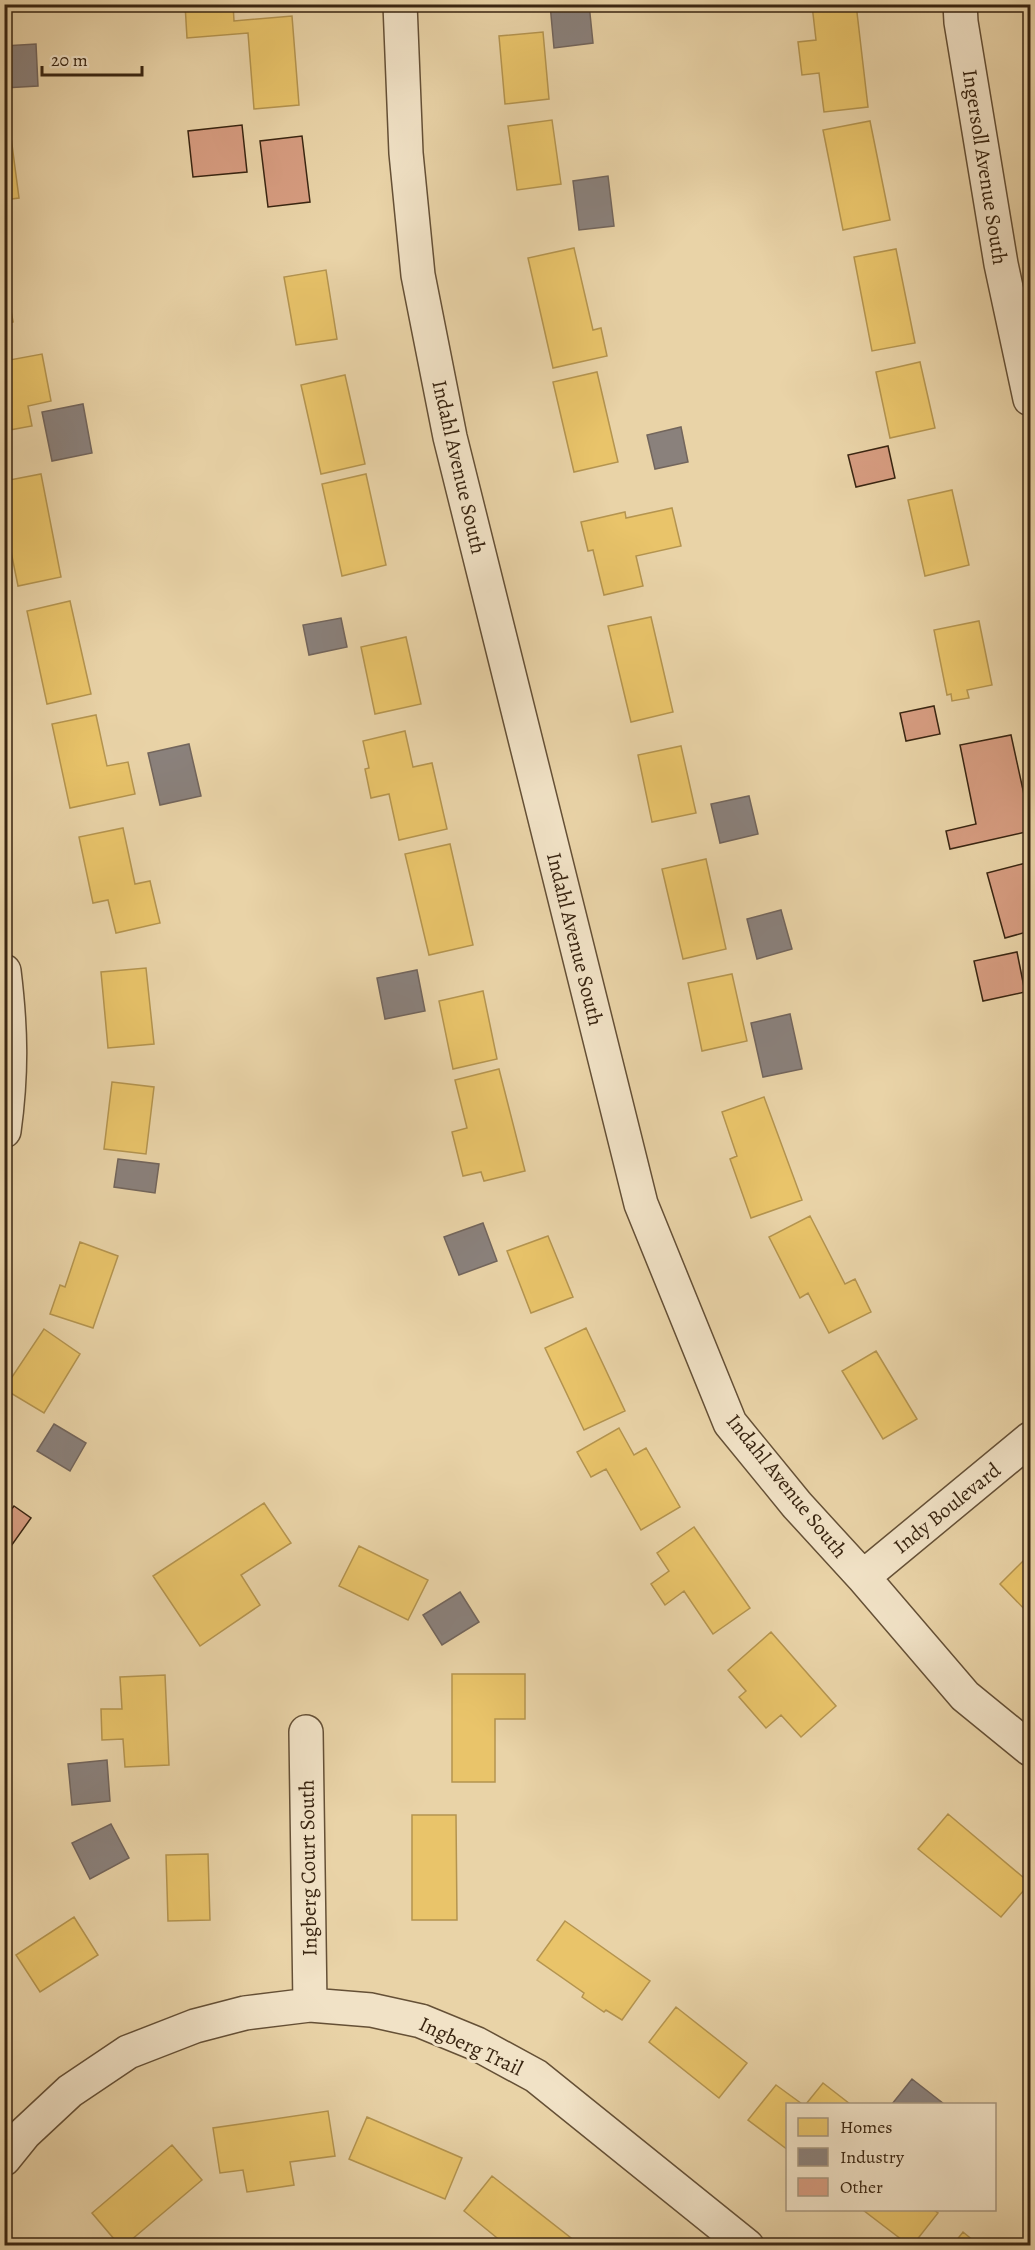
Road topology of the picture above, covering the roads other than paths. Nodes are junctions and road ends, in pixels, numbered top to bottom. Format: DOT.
graph roads {
  1 [pos="400,4"];
  2 [pos="960,4"];
  3 [pos="1030,399"];
  4 [pos="4,971"];
  5 [pos="4,1131"];
  6 [pos="1030,1439"];
  7 [pos="863,1576"];
  8 [pos="306,1732"];
  9 [pos="1030,1749"];
  10 [pos="310,2004"];
  11 [pos="4,2159"];
  12 [pos="747,2246"];
  1 -- 7 [label="street, Indahl Avenue South"];
  2 -- 3 [label="street, Ingersoll Avenue South"];
  4 -- 5 [label="street"];
  6 -- 7 [label="street, Indy Boulevard"];
  7 -- 9 [label="street, Indahl Avenue South"];
  8 -- 10 [label="street, Ingberg Court South"];
  10 -- 11 [label="street, Ingberg Trail"];
  10 -- 12 [label="street, Ingberg Trail"];
}
